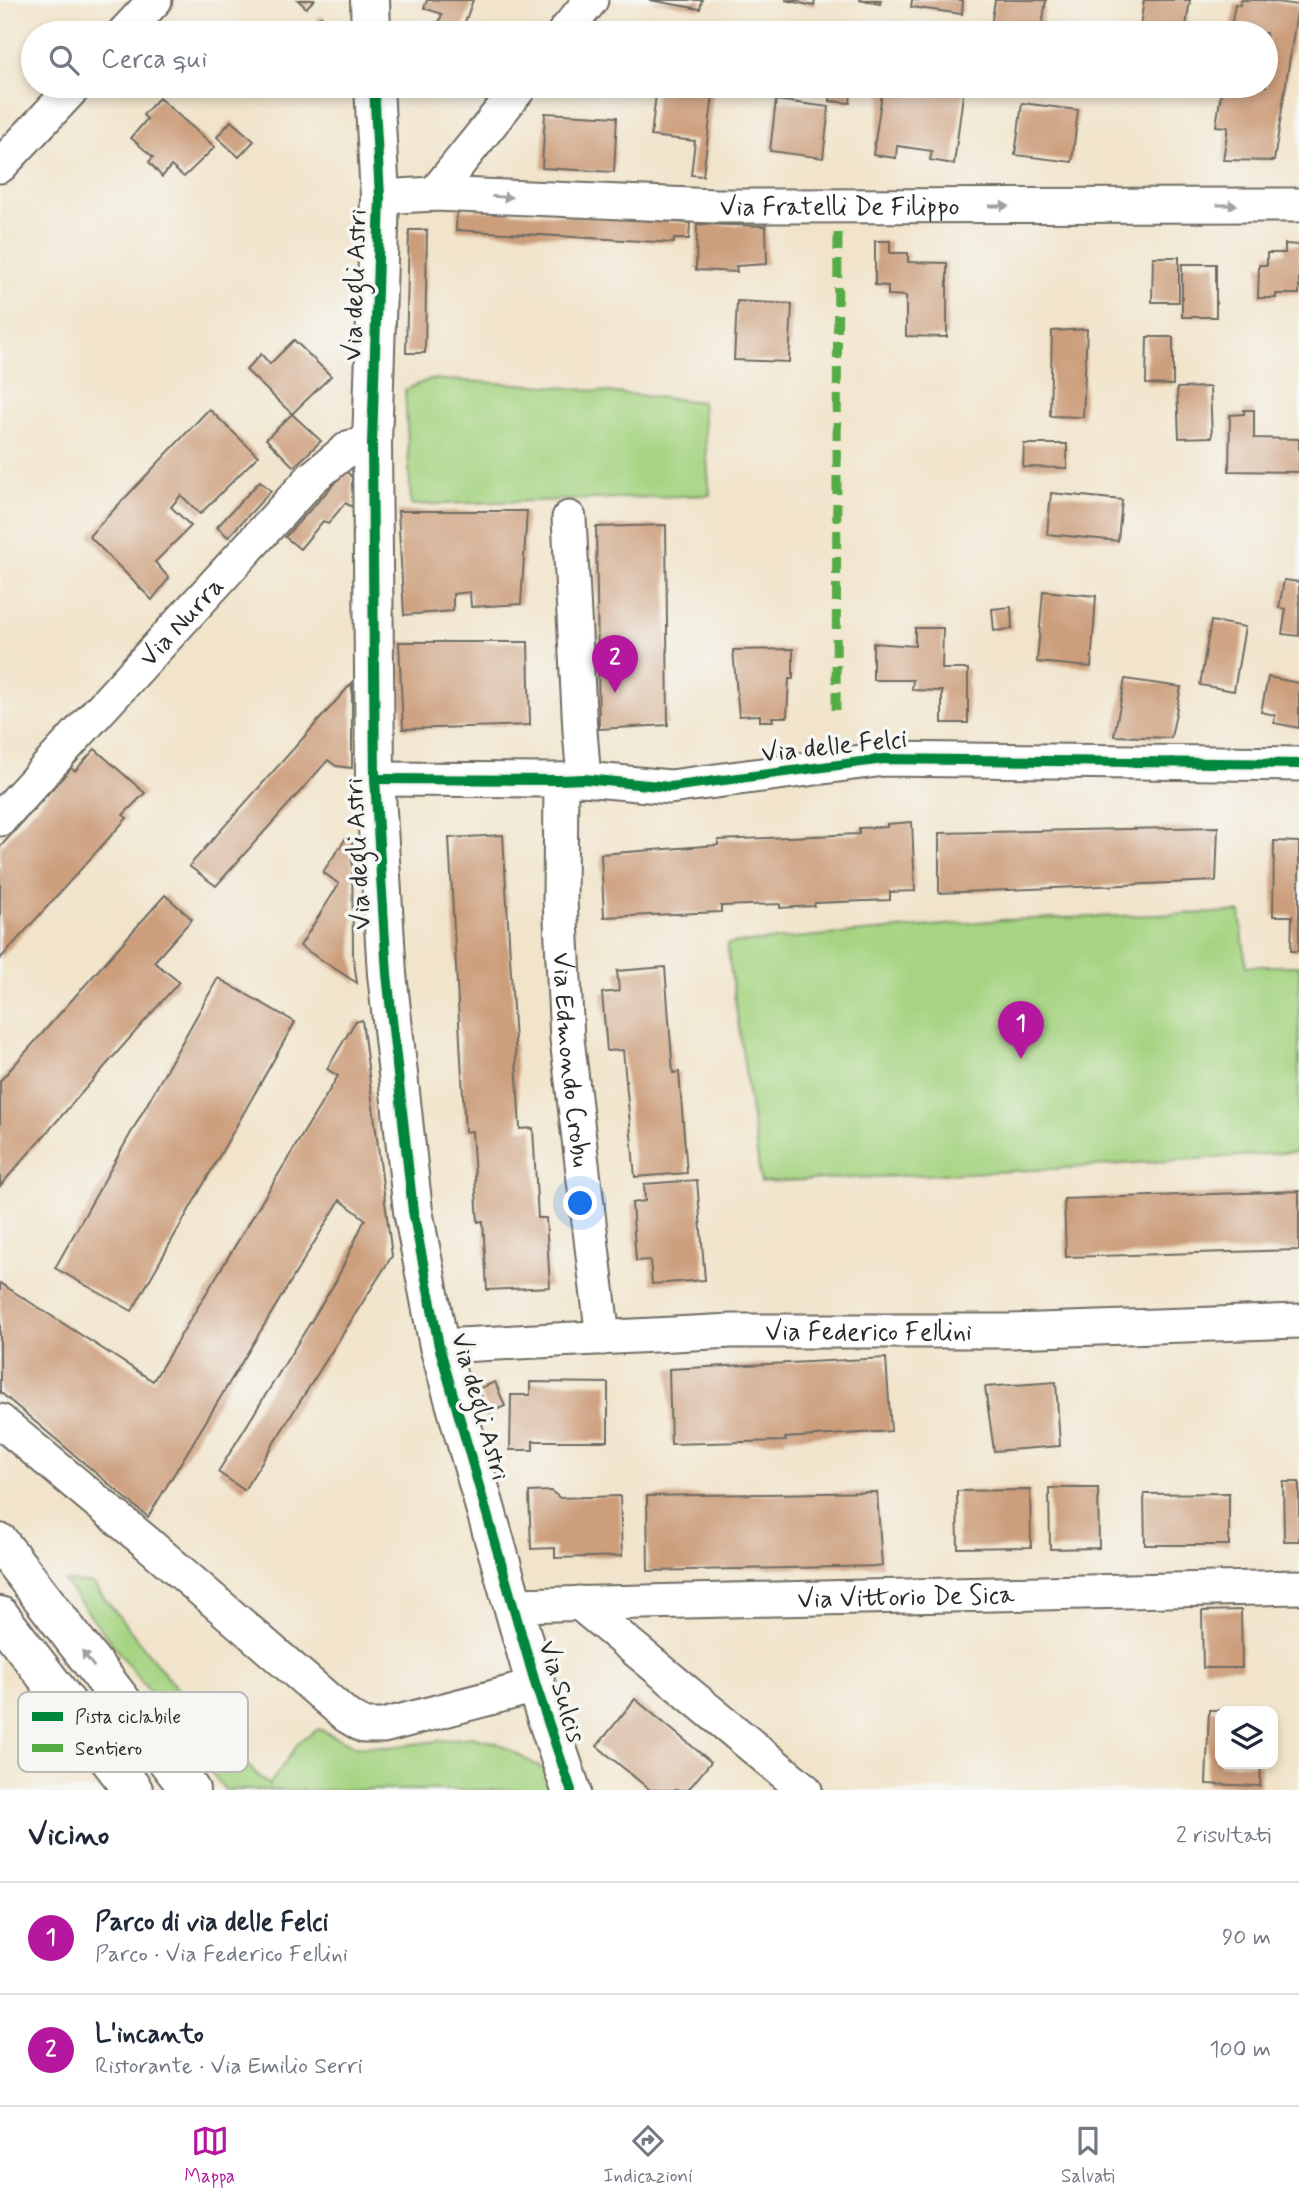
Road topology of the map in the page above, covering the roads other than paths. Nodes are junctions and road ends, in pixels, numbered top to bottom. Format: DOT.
graph roads {
  1 [pos="155,0"];
  2 [pos="370,0"];
  3 [pos="591,0"];
  4 [pos="135,21"];
  5 [pos="371,21"];
  6 [pos="574,21"];
  7 [pos="64,98"];
  8 [pos="375,98"];
  9 [pos="511,98"];
  10 [pos="0,166"];
  11 [pos="434,194"];
  12 [pos="380,197"];
  13 [pos="1299,205"];
  14 [pos="372,444"];
  15 [pos="569,518"];
  16 [pos="1299,764"];
  17 [pos="375,779"];
  18 [pos="573,780"];
  19 [pos="4,804"];
  20 [pos="1299,1321"];
  21 [pos="603,1338"];
  22 [pos="439,1346"];
  23 [pos="0,1421"];
  24 [pos="0,1543"];
  25 [pos="1299,1587"];
  26 [pos="579,1603"];
  27 [pos="514,1605"];
  28 [pos="0,1616"];
  29 [pos="536,1686"];
  30 [pos="58,1692"];
  31 [pos="115,1692"];
  32 [pos="119,1772"];
  33 [pos="176,1772"];
  34 [pos="133,1790"];
  35 [pos="190,1790"];
  36 [pos="571,1790"];
  37 [pos="805,1790"];
  1 -- 4 [label="street"];
  2 -- 5 [label="main road"];
  3 -- 6 [label="street"];
  7 -- 10 [label="street"];
  8 -- 12 [label="main road, Via degli Astri"];
  9 -- 11 [label="street"];
  11 -- 12 [label="street, Via Fratelli De Filippo"];
  11 -- 13 [label="street, Via Fratelli De Filippo, one-way"];
  12 -- 14 [label="main road, Via degli Astri"];
  14 -- 17 [label="main road, Via degli Astri"];
  14 -- 19 [label="street, Via Nurra"];
  15 -- 18 [label="street, Via Edmondo Crobu"];
  16 -- 18 [label="street, Via delle Felci"];
  17 -- 18 [label="street, Via delle Felci"];
  17 -- 22 [label="main road, Via degli Astri"];
  18 -- 21 [label="street, Via Edmondo Crobu"];
  20 -- 21 [label="street, Via Federico Fellini"];
  21 -- 22 [label="street, Via Federico Fellini"];
  22 -- 27 [label="main road, Via degli Astri"];
  23 -- 29 [label="street"];
  31 -- 24 [label="main road, one-way"];
  25 -- 26 [label="street, Via Vittorio De Sica"];
  26 -- 27 [label="street, Via Vittorio De Sica"];
  26 -- 37 [label="street"];
  27 -- 29 [label="main road, Via Sulcis"];
  28 -- 30 [label="main road"];
  29 -- 36 [label="main road, Via Sulcis"];
  32 -- 34 [label="main road"];
  35 -- 33 [label="main road, one-way"];
}
